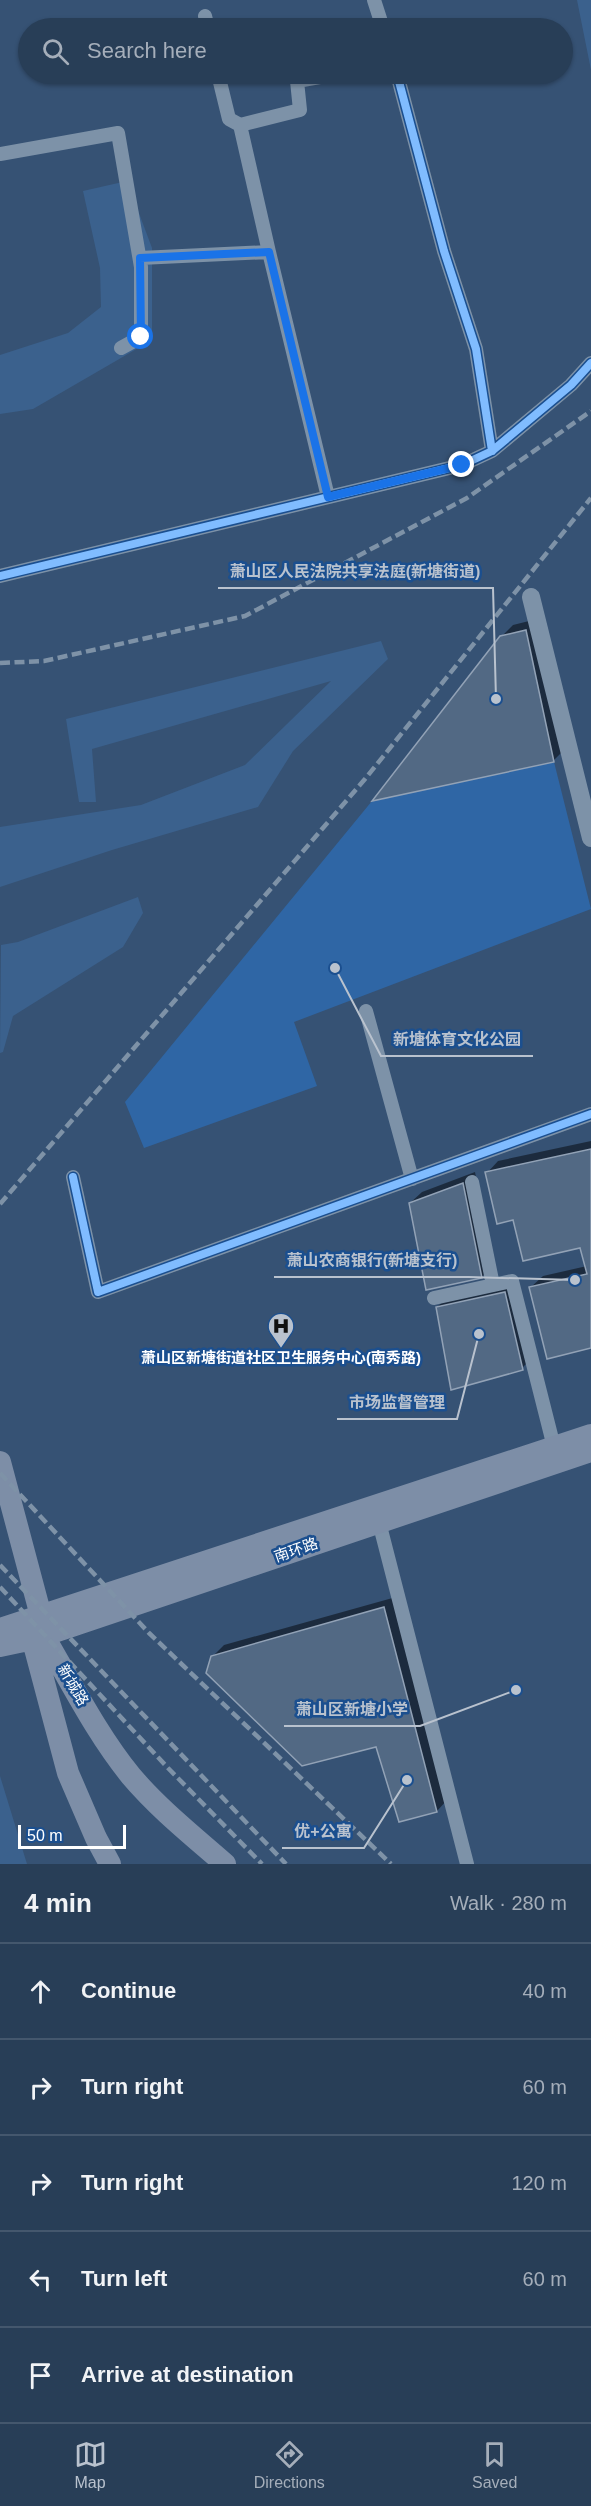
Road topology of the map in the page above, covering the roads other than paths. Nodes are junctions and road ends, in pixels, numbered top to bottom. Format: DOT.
graph roads {
  1 [pos="374,0"];
  2 [pos="380,18"];
  3 [pos="220,84"];
  4 [pos="297,84"];
  5 [pos="400,84"];
  6 [pos="240,125"];
  7 [pos="0,154"];
  8 [pos="269,252"];
  9 [pos="140,258"];
  10 [pos="122,348"];
  11 [pos="591,363"];
  12 [pos="492,452"];
  13 [pos="328,497"];
  14 [pos="0,576"];
  15 [pos="531,597"];
  16 [pos="591,838"];
  17 [pos="366,1011"];
  18 [pos="591,1114"];
  19 [pos="73,1177"];
  20 [pos="412,1179"];
  21 [pos="472,1182"];
  22 [pos="493,1285"];
  23 [pos="434,1298"];
  24 [pos="591,1435"];
  25 [pos="554,1447"];
  26 [pos="591,1451"];
  27 [pos="0,1462"];
  28 [pos="0,1508"];
  29 [pos="379,1522"];
  30 [pos="36,1628"];
  31 [pos="0,1629"];
  32 [pos="0,1646"];
  33 [pos="110,1864"];
  34 [pos="225,1864"];
  35 [pos="467,1864"];
  1 -- 2 [label="street"];
  3 -- 6 [label="street"];
  4 -- 6 [label="street"];
  5 -- 12 [label="street"];
  6 -- 8 [label="street"];
  7 -- 9 [label="street"];
  8 -- 9 [label="street"];
  8 -- 13 [label="street"];
  9 -- 10 [label="street"];
  11 -- 12 [label="street"];
  12 -- 13 [label="street"];
  13 -- 14 [label="street"];
  15 -- 16 [label="street"];
  17 -- 20 [label="street"];
  18 -- 20 [label="street"];
  19 -- 20 [label="street"];
  21 -- 22 [label="street"];
  22 -- 23 [label="street"];
  22 -- 25 [label="street"];
  24 -- 25 [label="main road, 南环路"];
  25 -- 30 [label="main road, 南环路"];
  26 -- 29 [label="main road, 南环路"];
  27 -- 30 [label="main road, 新城路"];
  28 -- 30 [label="main road, 新城路"];
  29 -- 30 [label="main road, 南环路"];
  29 -- 35 [label="street"];
  30 -- 31 [label="main road, 南环路"];
  30 -- 32 [label="main road, 南环路"];
  30 -- 33 [label="main road, 新城路"];
  30 -- 34 [label="main road, 新城路"];
}
